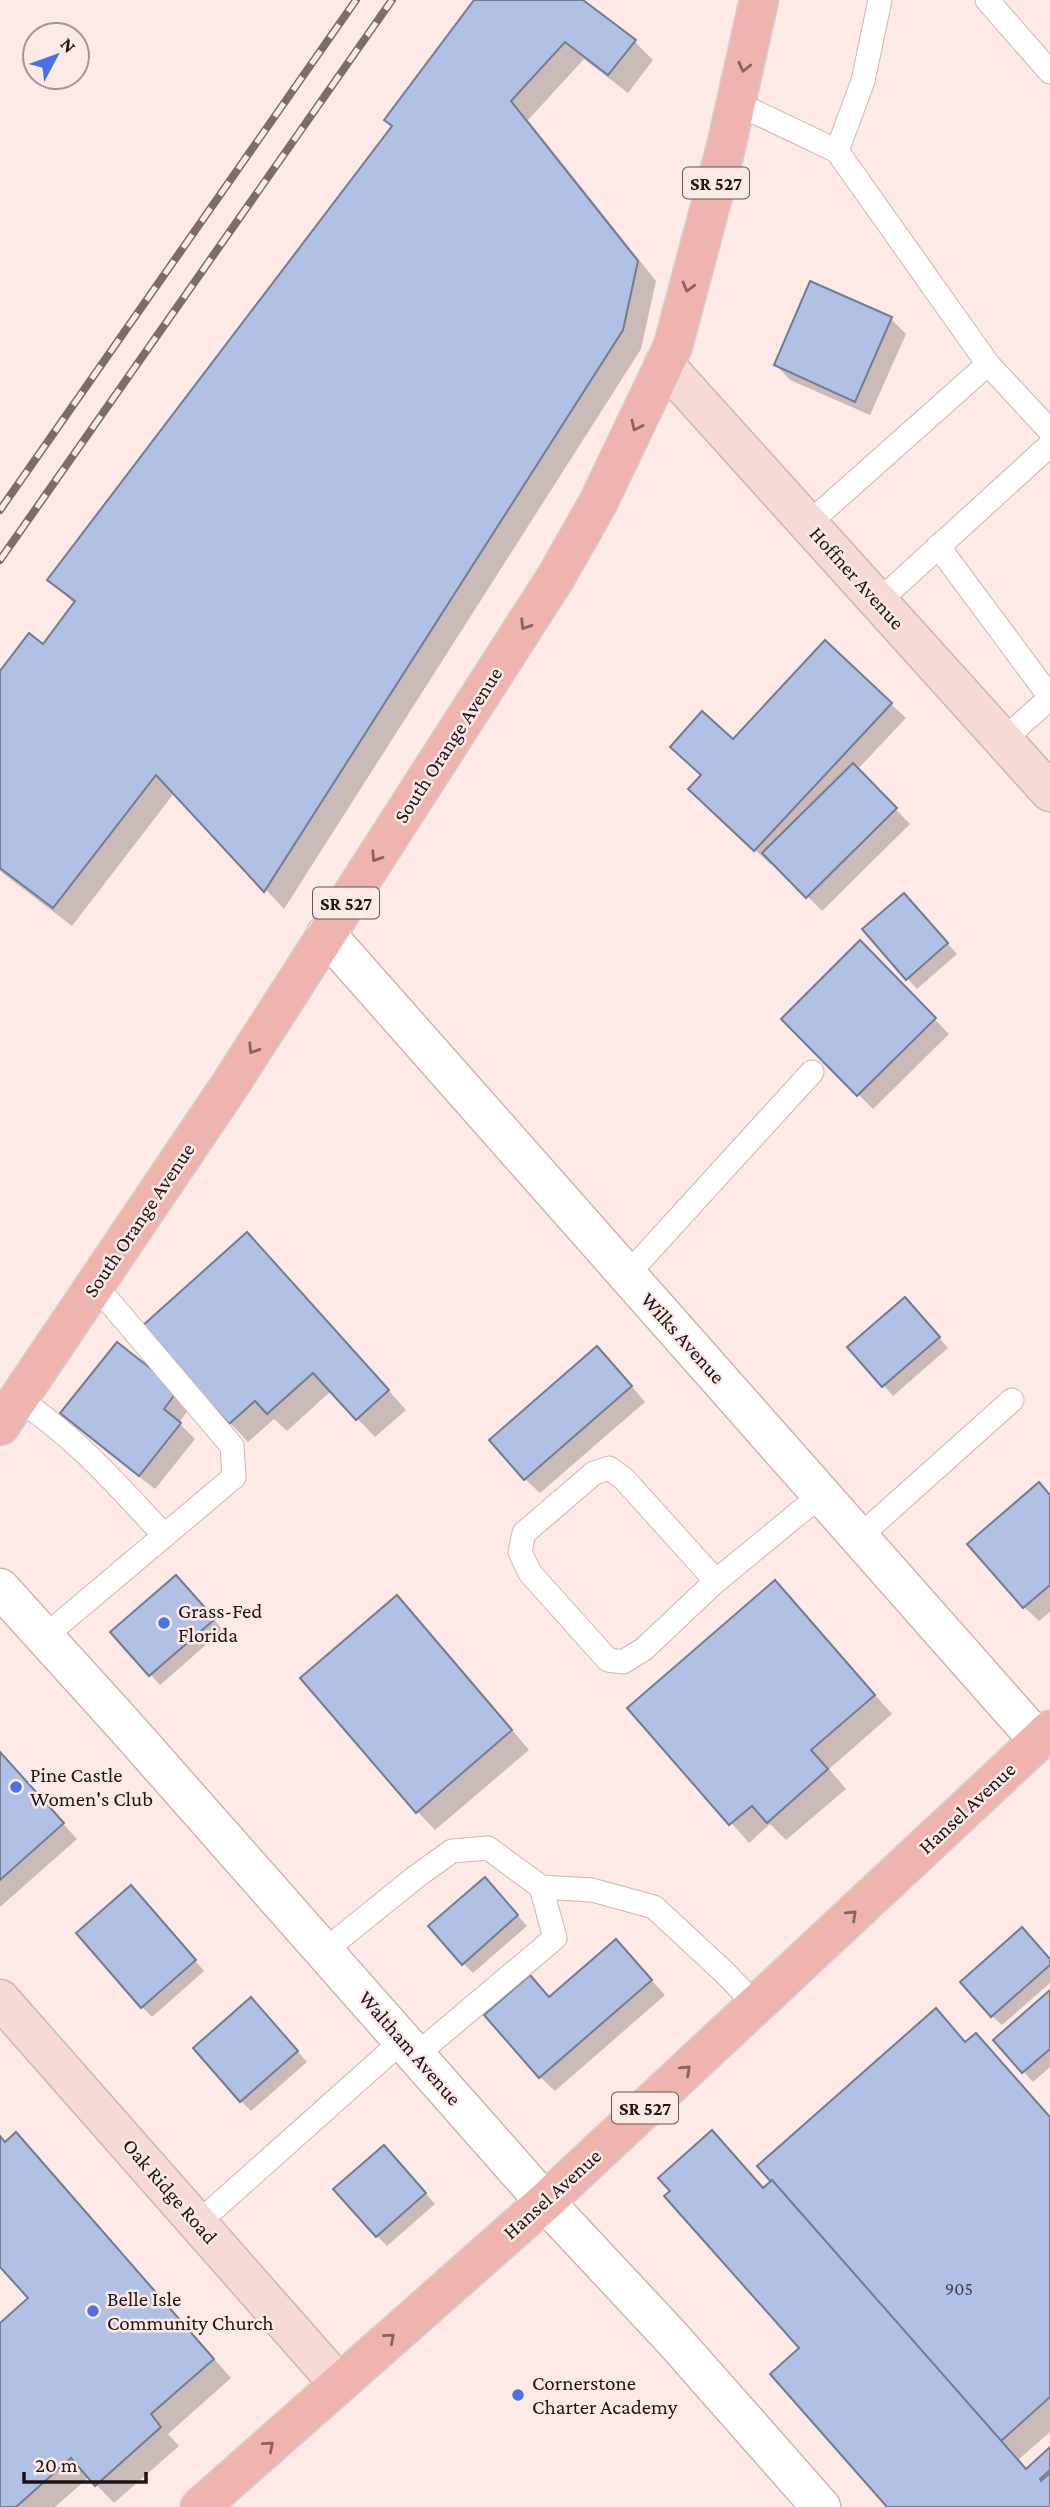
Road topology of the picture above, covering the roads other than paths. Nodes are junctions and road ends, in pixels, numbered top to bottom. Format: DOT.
graph roads {
  1 [pos="760,0"];
  2 [pos="880,0"];
  3 [pos="987,0"];
  4 [pos="1050,72"];
  5 [pos="736,103"];
  6 [pos="836,152"];
  7 [pos="664,364"];
  8 [pos="988,364"];
  9 [pos="1050,430"];
  10 [pos="1050,445"];
  11 [pos="808,524"];
  12 [pos="938,547"];
  13 [pos="878,601"];
  14 [pos="1050,697"];
  15 [pos="1003,740"];
  16 [pos="1050,792"];
  17 [pos="326,934"];
  18 [pos="812,1072"];
  19 [pos="627,1275"];
  20 [pos="96,1286"];
  21 [pos="1012,1400"];
  22 [pos="9,1412"];
  23 [pos="822,1494"];
  24 [pos="164,1535"];
  25 [pos="859,1537"];
  26 [pos="716,1581"];
  27 [pos="0,1588"];
  28 [pos="44,1637"];
  29 [pos="1044,1736"];
  30 [pos="541,1887"];
  31 [pos="324,1951"];
  32 [pos="1,2001"];
  33 [pos="756,2005"];
  34 [pos="409,2048"];
  35 [pos="545,2202"];
  36 [pos="198,2223"];
  37 [pos="339,2384"];
  38 [pos="200,2507"];
  39 [pos="821,2507"];
  1 -- 5 [label="main road, South Orange Avenue / SR 527, one-way"];
  2 -- 6 [label="lane"];
  3 -- 4 [label="lane"];
  5 -- 6 [label="lane"];
  5 -- 7 [label="main road, South Orange Avenue / SR 527, one-way"];
  6 -- 8 [label="lane"];
  7 -- 11 [label="main road, Hoffner Avenue"];
  7 -- 17 [label="main road, South Orange Avenue / SR 527, one-way"];
  8 -- 9 [label="lane"];
  8 -- 11 [label="lane"];
  10 -- 12 [label="lane"];
  11 -- 13 [label="main road, Hoffner Avenue"];
  12 -- 13 [label="lane"];
  12 -- 14 [label="lane"];
  13 -- 15 [label="main road, Hoffner Avenue"];
  14 -- 15 [label="lane"];
  15 -- 16 [label="main road, Hoffner Avenue"];
  17 -- 19 [label="street, Wilks Avenue"];
  17 -- 20 [label="main road, South Orange Avenue / SR 527, one-way"];
  18 -- 19 [label="lane"];
  19 -- 23 [label="street, Wilks Avenue"];
  20 -- 22 [label="main road, South Orange Avenue / SR 527"];
  20 -- 24 [label="lane"];
  21 -- 25 [label="lane"];
  22 -- 24 [label="lane"];
  23 -- 25 [label="street, Wilks Avenue"];
  23 -- 26 [label="lane"];
  24 -- 28 [label="lane"];
  25 -- 29 [label="street, Wilks Avenue"];
  26 -- 26 [label="lane"];
  27 -- 28 [label="street, Waltham Avenue"];
  28 -- 31 [label="street, Waltham Avenue"];
  33 -- 29 [label="main road, Hansel Avenue / SR 527, one-way"];
  30 -- 31 [label="lane"];
  30 -- 33 [label="lane"];
  30 -- 34 [label="lane"];
  31 -- 34 [label="street, Waltham Avenue"];
  32 -- 36 [label="main road, Oak Ridge Road"];
  35 -- 33 [label="main road, Hansel Avenue / SR 527, one-way"];
  34 -- 35 [label="street, Waltham Avenue"];
  34 -- 36 [label="lane"];
  37 -- 35 [label="main road, Hansel Avenue / SR 527, one-way"];
  35 -- 39 [label="street, Waltham Avenue"];
  36 -- 37 [label="main road, Oak Ridge Road"];
  38 -- 37 [label="main road, Hansel Avenue / SR 527, one-way"];
}
